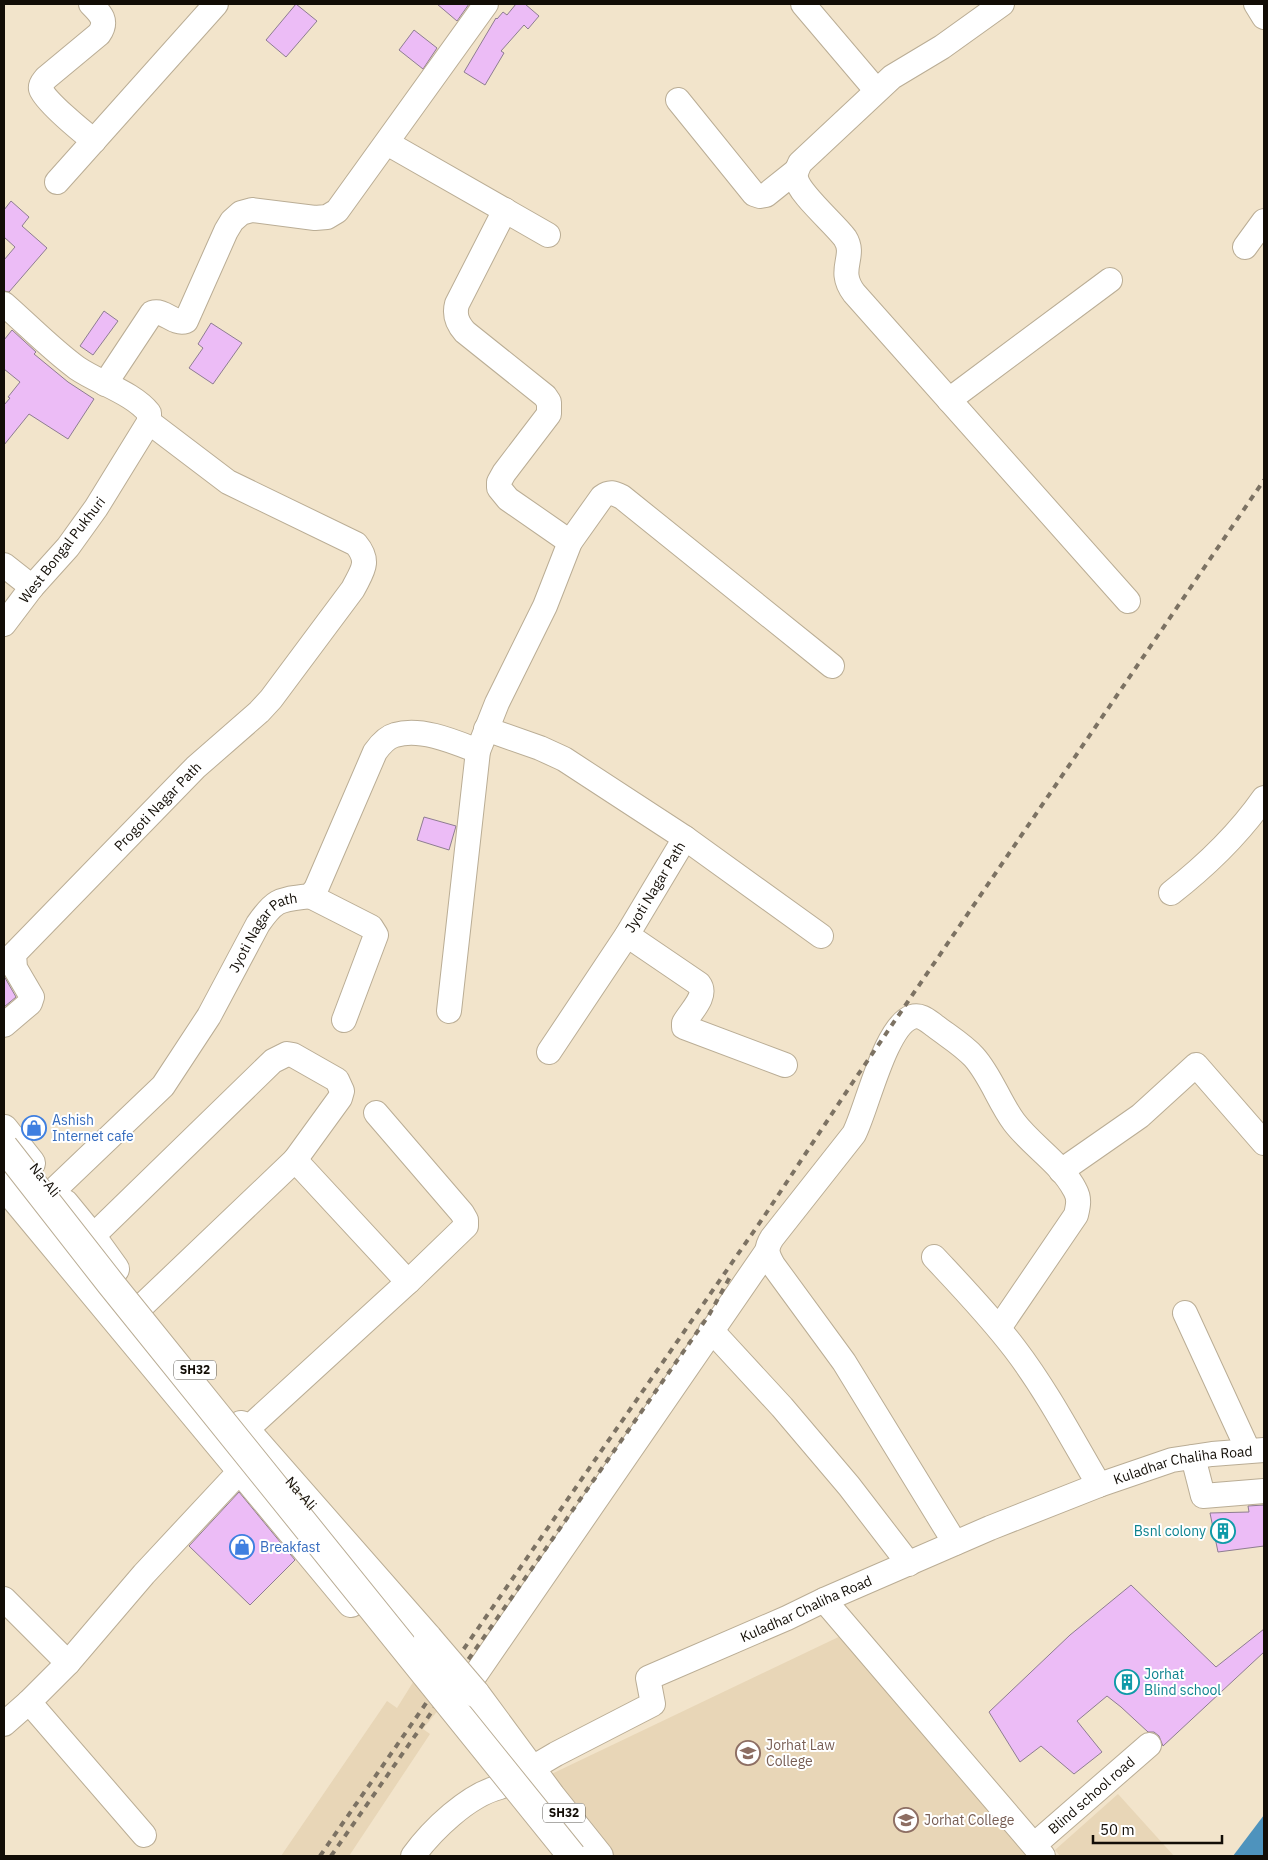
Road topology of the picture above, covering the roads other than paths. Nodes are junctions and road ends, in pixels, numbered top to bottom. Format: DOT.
graph roads {
  1 [pos="91,4"];
  2 [pos="216,4"];
  3 [pos="486,4"];
  4 [pos="803,4"];
  5 [pos="1002,4"];
  6 [pos="1256,4"];
  7 [pos="1264,16"];
  8 [pos="876,90"];
  9 [pos="678,100"];
  10 [pos="94,141"];
  11 [pos="387,143"];
  12 [pos="796,171"];
  13 [pos="57,182"];
  14 [pos="505,210"];
  15 [pos="1264,221"];
  16 [pos="548,235"];
  17 [pos="1245,247"];
  18 [pos="1110,280"];
  19 [pos="4,304"];
  20 [pos="105,384"];
  21 [pos="949,400"];
  22 [pos="149,422"];
  23 [pos="570,542"];
  24 [pos="4,564"];
  25 [pos="32,587"];
  26 [pos="1128,601"];
  27 [pos="4,624"];
  28 [pos="832,666"];
  29 [pos="482,740"];
  30 [pos="1264,798"];
  31 [pos="685,838"];
  32 [pos="1171,893"];
  33 [pos="310,896"];
  34 [pos="627,935"];
  35 [pos="821,936"];
  36 [pos="449,1011"];
  37 [pos="344,1020"];
  38 [pos="4,1025"];
  39 [pos="549,1052"];
  40 [pos="785,1065"];
  41 [pos="376,1113"];
  42 [pos="4,1130"];
  43 [pos="1264,1143"];
  44 [pos="4,1147"];
  45 [pos="295,1160"];
  46 [pos="1061,1171"];
  47 [pos="4,1185"];
  48 [pos="53,1190"];
  49 [pos="92,1237"];
  50 [pos="767,1251"];
  51 [pos="934,1257"];
  52 [pos="408,1282"];
  53 [pos="144,1304"];
  54 [pos="1185,1313"];
  55 [pos="999,1328"];
  56 [pos="711,1330"];
  57 [pos="245,1431"];
  58 [pos="1256,1450"];
  59 [pos="1193,1457"];
  60 [pos="240,1470"];
  61 [pos="1099,1485"];
  62 [pos="1264,1491"];
  63 [pos="955,1543"];
  64 [pos="909,1564"];
  65 [pos="4,1599"];
  66 [pos="824,1600"];
  67 [pos="68,1663"];
  68 [pos="472,1689"];
  69 [pos="30,1702"];
  70 [pos="4,1724"];
  71 [pos="1149,1746"];
  72 [pos="532,1768"];
  73 [pos="500,1787"];
  74 [pos="144,1835"];
  75 [pos="1038,1851"];
  76 [pos="413,1856"];
  77 [pos="559,1856"];
  78 [pos="572,1856"];
  79 [pos="599,1856"];
  1 -- 10 [label="street"];
  2 -- 10 [label="street"];
  3 -- 11 [label="street"];
  4 -- 8 [label="street"];
  5 -- 8 [label="street"];
  6 -- 7 [label="street"];
  8 -- 12 [label="street"];
  9 -- 12 [label="street"];
  10 -- 13 [label="street"];
  11 -- 14 [label="street"];
  11 -- 20 [label="street"];
  12 -- 21 [label="street"];
  14 -- 16 [label="street"];
  14 -- 23 [label="street"];
  15 -- 17 [label="street"];
  18 -- 21 [label="street"];
  19 -- 20 [label="street"];
  20 -- 22 [label="street"];
  21 -- 26 [label="street"];
  22 -- 25 [label="street, West Bongal Pukhuri"];
  22 -- 38 [label="street, Progoti Nagar Path"];
  23 -- 28 [label="street"];
  23 -- 29 [label="street"];
  24 -- 25 [label="street"];
  25 -- 27 [label="street, West Bongal Pukhuri"];
  29 -- 31 [label="street, Jyoti Nagar Path"];
  29 -- 33 [label="street, Jyoti Nagar Path"];
  29 -- 36 [label="street"];
  30 -- 32 [label="street"];
  31 -- 34 [label="street, Jyoti Nagar Path"];
  31 -- 35 [label="street"];
  33 -- 37 [label="street"];
  33 -- 48 [label="street, Jyoti Nagar Path"];
  34 -- 39 [label="street, Jyoti Nagar Path"];
  34 -- 40 [label="street"];
  41 -- 52 [label="street"];
  42 -- 48 [label="main road, Na-Ali / SH32"];
  43 -- 46 [label="street"];
  44 -- 78 [label="main road, bridge"];
  45 -- 49 [label="street"];
  45 -- 52 [label="street"];
  45 -- 53 [label="street"];
  46 -- 50 [label="street"];
  46 -- 55 [label="street"];
  47 -- 60 [label="main road"];
  48 -- 49 [label="main road, Na-Ali / SH32"];
  49 -- 53 [label="main road, Na-Ali / SH32"];
  50 -- 56 [label="street"];
  50 -- 63 [label="street"];
  51 -- 55 [label="street"];
  52 -- 57 [label="street"];
  53 -- 57 [label="main road, Na-Ali / SH32"];
  54 -- 58 [label="street"];
  55 -- 61 [label="street"];
  56 -- 64 [label="street"];
  56 -- 68 [label="street"];
  57 -- 68 [label="main road, Na-Ali / SH32, bridge"];
  58 -- 59 [label="street, Kuladhar Chaliha Road"];
  59 -- 61 [label="street, Kuladhar Chaliha Road"];
  59 -- 62 [label="street"];
  60 -- 67 [label="street"];
  60 -- 73 [label="main road"];
  61 -- 63 [label="street, Kuladhar Chaliha Road"];
  63 -- 64 [label="street, Kuladhar Chaliha Road"];
  64 -- 66 [label="street, Kuladhar Chaliha Road"];
  65 -- 67 [label="street"];
  66 -- 72 [label="street, Kuladhar Chaliha Road"];
  66 -- 75 [label="street"];
  67 -- 69 [label="street"];
  68 -- 72 [label="main road, Na-Ali / SH32"];
  69 -- 70 [label="street"];
  69 -- 74 [label="street"];
  71 -- 75 [label="street, Blind school road"];
  72 -- 73 [label="street, Kuladhar Chaliha Road"];
  72 -- 79 [label="main road, Na-Ali / SH32"];
  73 -- 76 [label="street, Kuladhar Chaliha Road"];
  73 -- 77 [label="main road"];
}
